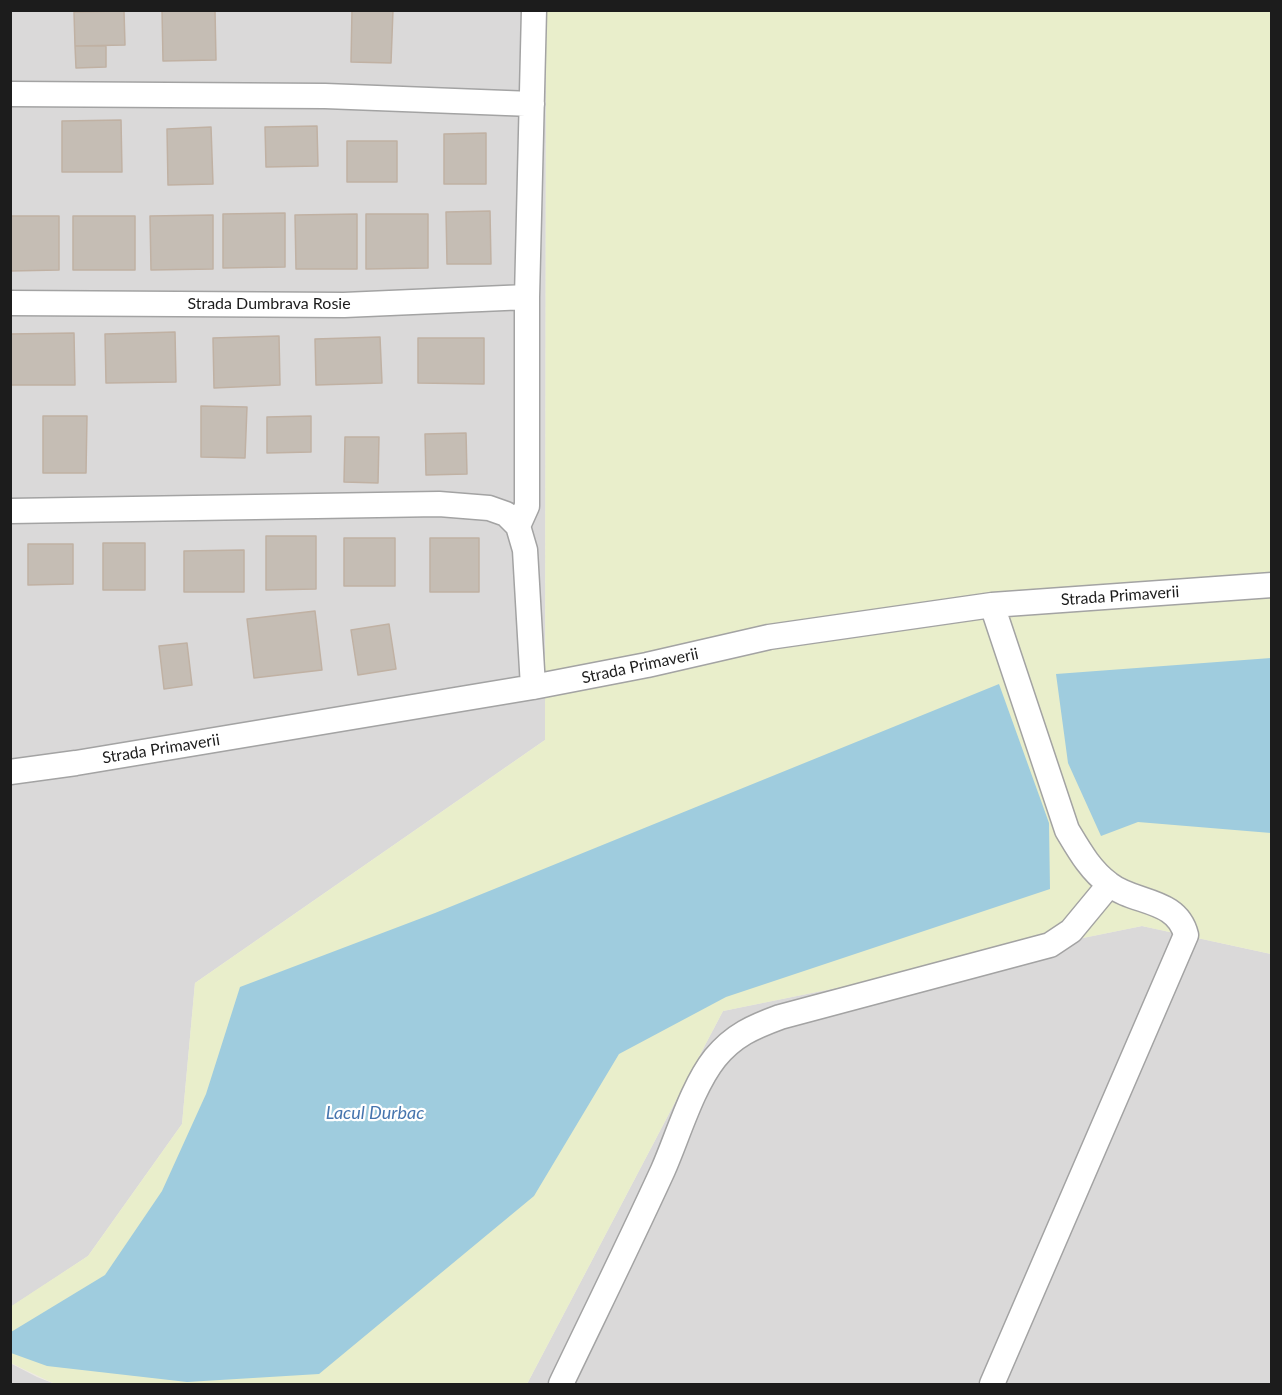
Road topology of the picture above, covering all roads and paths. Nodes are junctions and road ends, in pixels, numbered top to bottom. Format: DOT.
graph roads {
  1 [pos="534,10"];
  2 [pos="10,94"];
  3 [pos="532,104"];
  4 [pos="527,297"];
  5 [pos="10,303"];
  6 [pos="10,511"];
  7 [pos="518,526"];
  8 [pos="1272,585"];
  9 [pos="992,605"];
  10 [pos="533,687"];
  11 [pos="10,772"];
  12 [pos="1109,885"];
  13 [pos="561,1384"];
  14 [pos="992,1384"];
  1 -- 3 [label="street"];
  2 -- 3 [label="street"];
  3 -- 4 [label="street"];
  4 -- 5 [label="street, Strada Dumbrava Rosie"];
  4 -- 7 [label="street"];
  6 -- 7 [label="street"];
  7 -- 10 [label="street"];
  8 -- 9 [label="street, Strada Primaverii"];
  9 -- 10 [label="street, Strada Primaverii"];
  9 -- 12 [label="street"];
  10 -- 11 [label="street, Strada Primaverii"];
  12 -- 13 [label="street"];
  12 -- 14 [label="street"];
}
